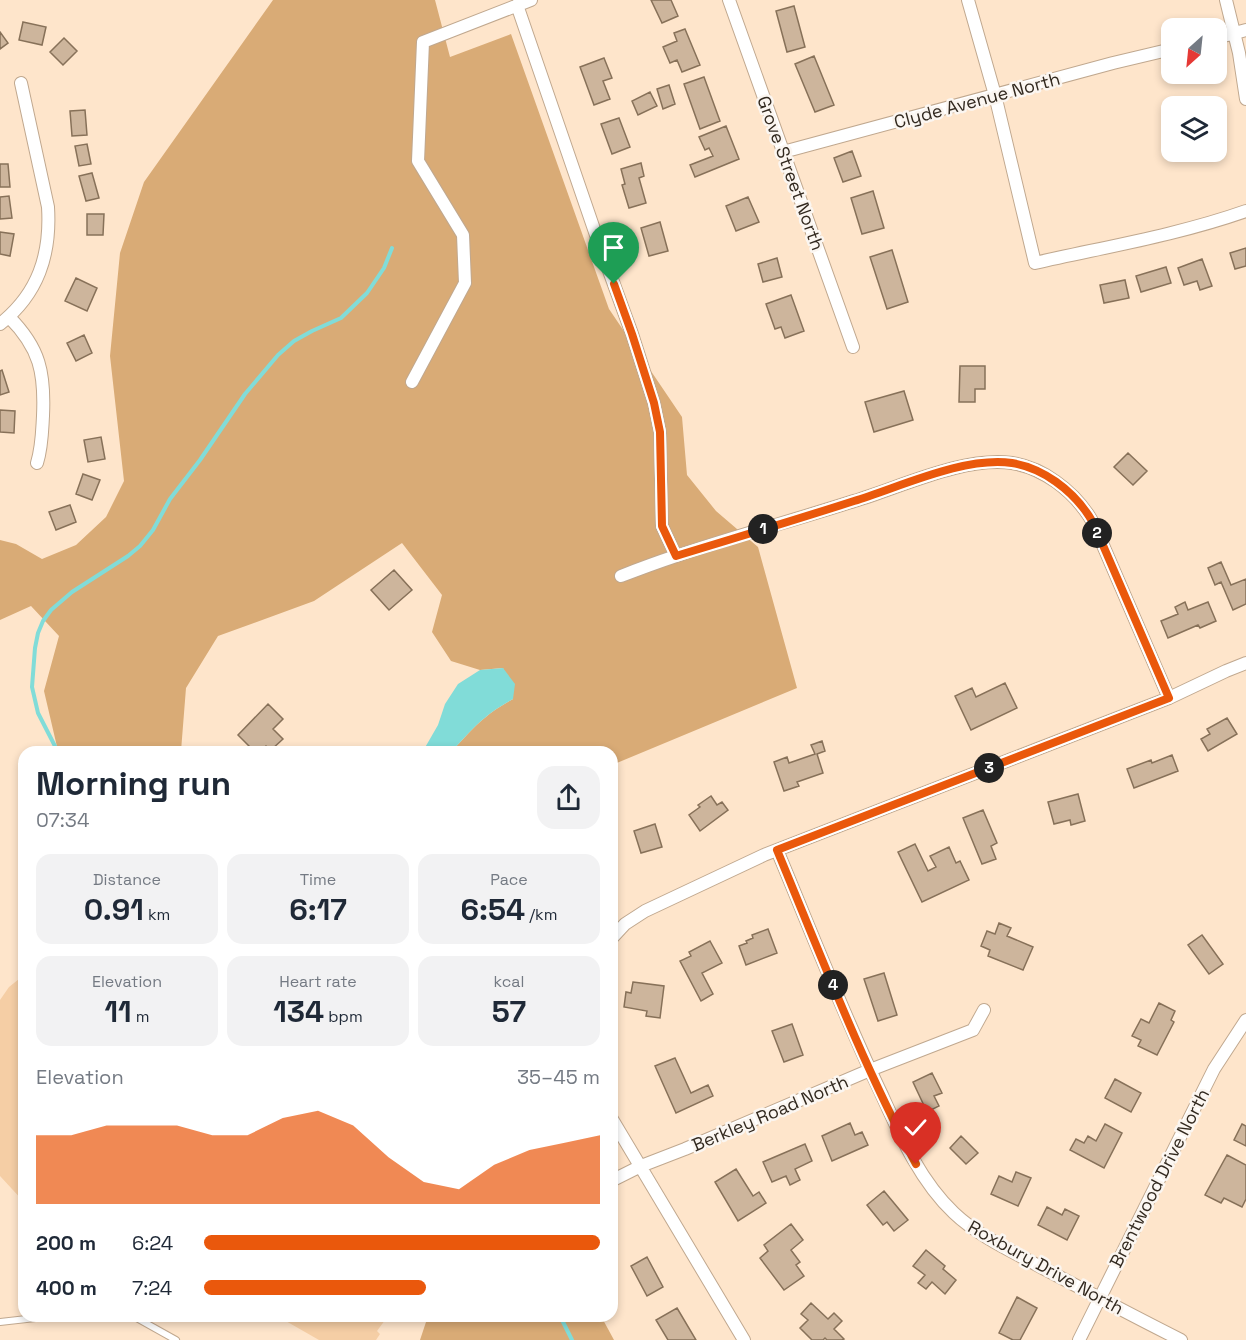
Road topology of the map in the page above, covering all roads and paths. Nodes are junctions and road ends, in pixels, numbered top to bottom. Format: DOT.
graph roads {
  1 [pos="531,0"];
  2 [pos="729,0"];
  3 [pos="968,0"];
  4 [pos="1226,0"];
  5 [pos="517,5"];
  6 [pos="1240,32"];
  7 [pos="1161,52"];
  8 [pos="21,83"];
  9 [pos="995,95"];
  10 [pos="1246,99"];
  11 [pos="783,152"];
  12 [pos="1246,212"];
  13 [pos="5,321"];
  14 [pos="853,347"];
  15 [pos="412,382"];
  16 [pos="37,463"];
  17 [pos="676,556"];
  18 [pos="621,576"];
  19 [pos="1246,663"];
  20 [pos="1169,698"];
  21 [pos="777,850"];
  22 [pos="618,932"];
  23 [pos="984,1010"];
  24 [pos="1246,1020"];
  25 [pos="870,1071"];
  26 [pos="618,1129"];
  27 [pos="640,1166"];
  28 [pos="618,1177"];
  29 [pos="1099,1298"];
  30 [pos="18,1320"];
  31 [pos="0,1322"];
  32 [pos="143,1322"];
  33 [pos="176,1340"];
  34 [pos="744,1340"];
  35 [pos="1078,1340"];
  36 [pos="1180,1340"];
  1 -- 5 [label="street"];
  2 -- 11 [label="street, Grove Street North"];
  3 -- 9 [label="street"];
  4 -- 6 [label="street"];
  5 -- 15 [label="street"];
  5 -- 17 [label="street"];
  6 -- 10 [label="street"];
  7 -- 9 [label="street, Clyde Avenue North"];
  8 -- 13 [label="street"];
  9 -- 11 [label="street, Clyde Avenue North"];
  9 -- 12 [label="street"];
  11 -- 14 [label="street, Grove Street North"];
  13 -- 16 [label="street"];
  17 -- 18 [label="street"];
  17 -- 20 [label="street"];
  19 -- 20 [label="street"];
  20 -- 21 [label="street"];
  21 -- 22 [label="street"];
  21 -- 25 [label="street, Roxbury Drive North"];
  23 -- 25 [label="street, Berkley Road North"];
  24 -- 29 [label="street, Brentwood Drive North"];
  25 -- 27 [label="street, Berkley Road North"];
  25 -- 29 [label="street, Roxbury Drive North"];
  26 -- 27 [label="street"];
  27 -- 28 [label="street, Berkley Road North"];
  27 -- 34 [label="street"];
  29 -- 35 [label="street, Brentwood Drive North"];
  29 -- 36 [label="street, Roxbury Drive North"];
  30 -- 31 [label="lane"];
  32 -- 33 [label="lane"];
}
